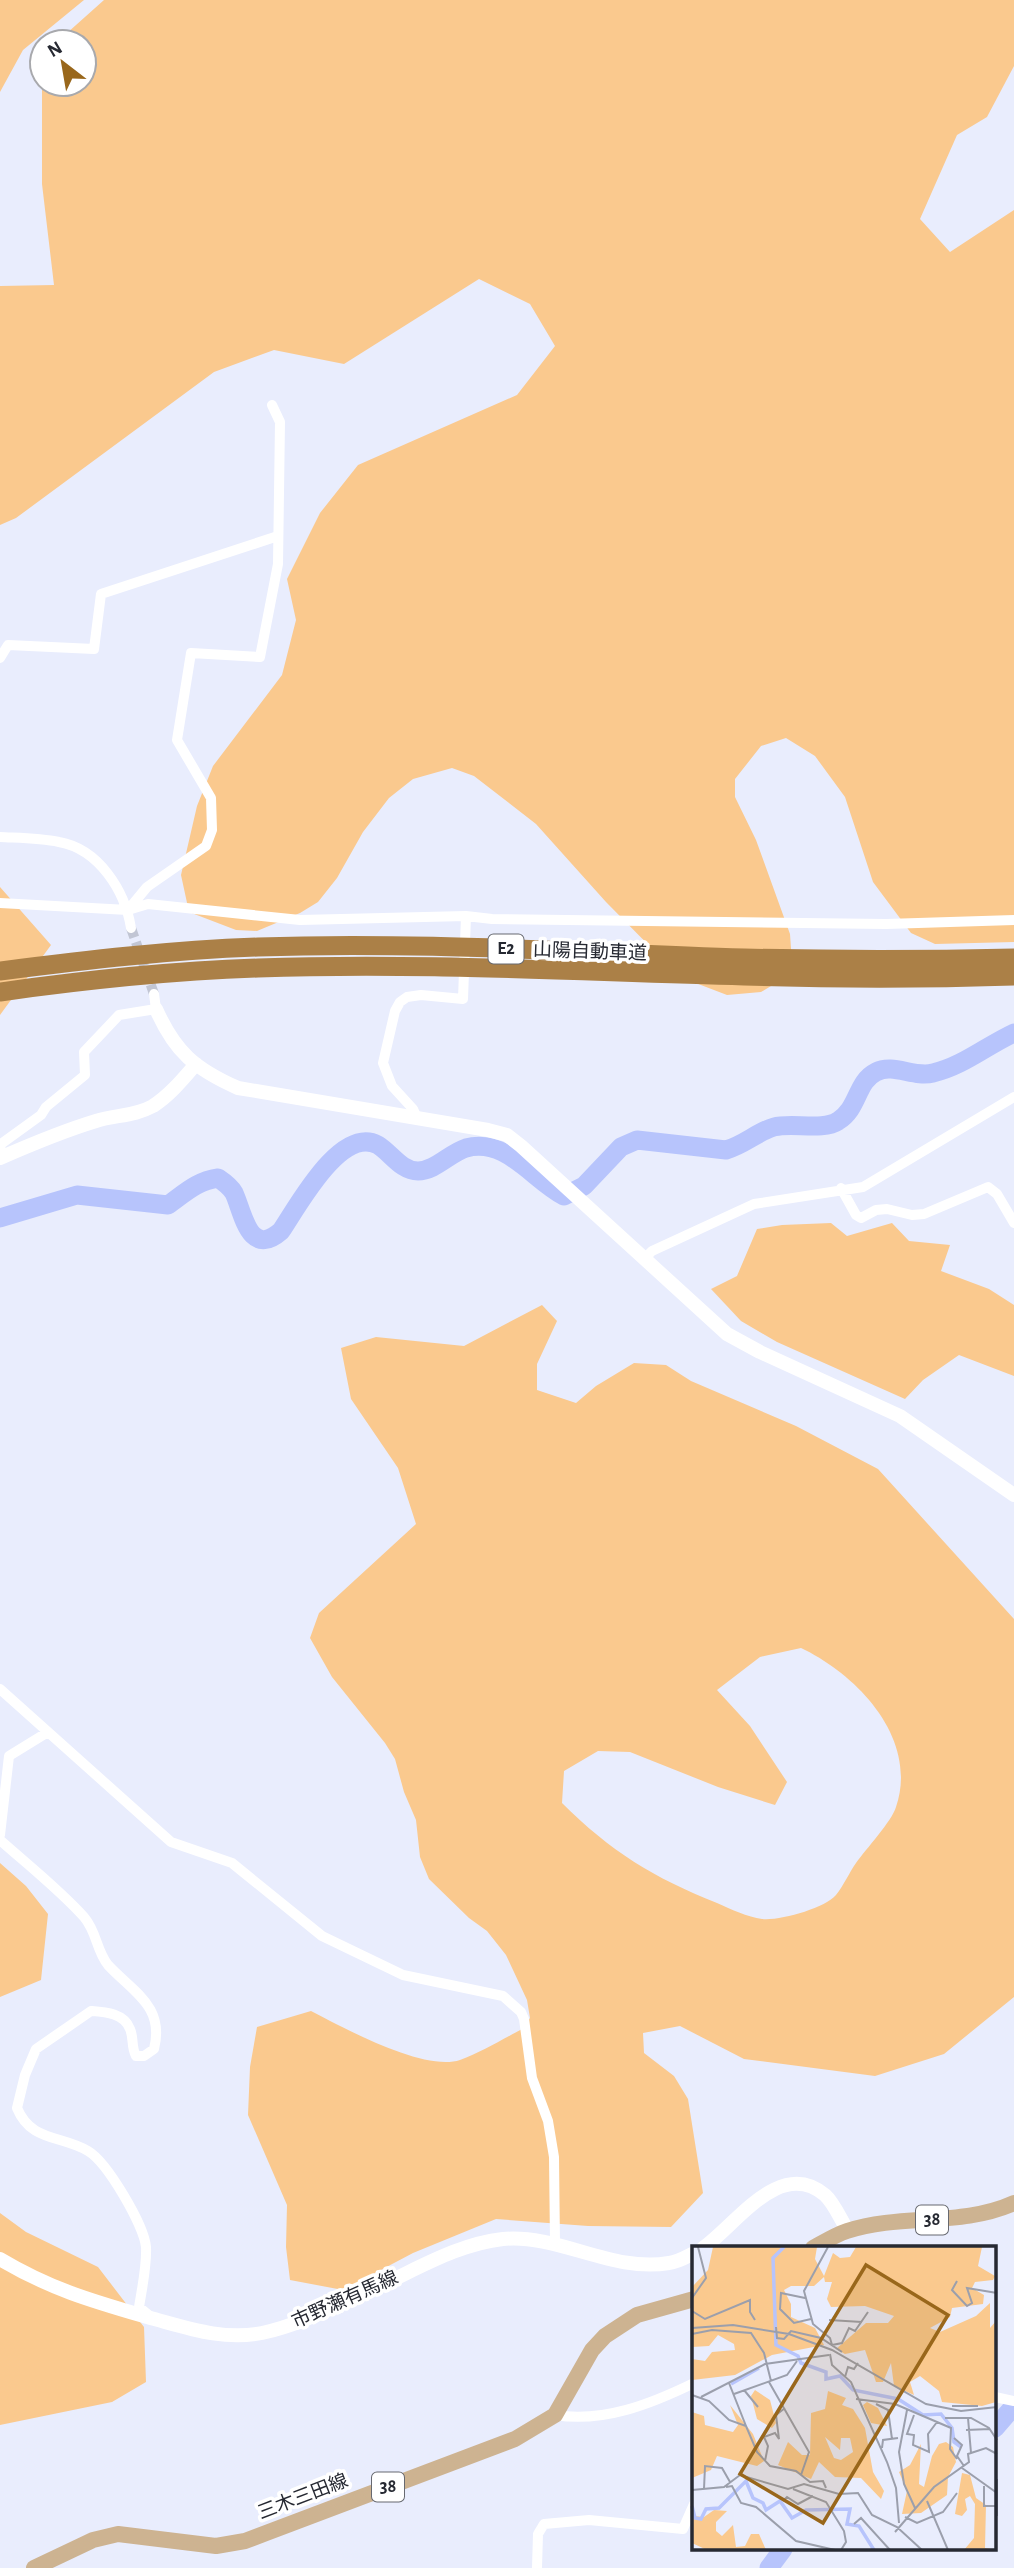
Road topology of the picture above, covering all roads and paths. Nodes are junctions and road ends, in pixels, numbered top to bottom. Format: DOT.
graph roads {
  1 [pos="272,405"];
  2 [pos="278,536"];
  3 [pos="0,658"];
  4 [pos="0,836"];
  5 [pos="0,903"];
  6 [pos="128,910"];
  7 [pos="466,919"];
  8 [pos="1014,920"];
  9 [pos="131,928"];
  10 [pos="1014,958"];
  11 [pos="0,971"];
  12 [pos="1014,976"];
  13 [pos="0,992"];
  14 [pos="155,1002"];
  15 [pos="196,1064"];
  16 [pos="1014,1097"];
  17 [pos="417,1118"];
  18 [pos="0,1150"];
  19 [pos="0,1158"];
  20 [pos="841,1188"];
  21 [pos="1014,1223"];
  22 [pos="644,1259"];
  23 [pos="1014,1495"];
  24 [pos="0,1689"];
  25 [pos="48,1732"];
  26 [pos="0,1835"];
  27 [pos="0,1840"];
  28 [pos="1014,2203"];
  29 [pos="848,2231"];
  30 [pos="555,2244"];
  31 [pos="706,2246"];
  32 [pos="817,2246"];
  33 [pos="692,2254"];
  34 [pos="0,2259"];
  35 [pos="692,2300"];
  36 [pos="151,2318"];
  37 [pos="692,2384"];
  38 [pos="555,2415"];
  39 [pos="692,2509"];
  40 [pos="34,2568"];
  41 [pos="537,2568"];
  1 -- 2 [label="street"];
  2 -- 3 [label="street"];
  2 -- 6 [label="street"];
  4 -- 6 [label="street"];
  5 -- 6 [label="street"];
  6 -- 7 [label="street"];
  6 -- 9 [label="street"];
  7 -- 8 [label="street"];
  7 -- 17 [label="street"];
  10 -- 11 [label="highway, 山陽自動車道 / E2"];
  12 -- 13 [label="highway, 山陽自動車道 / E2"];
  14 -- 15 [label="street"];
  14 -- 18 [label="street"];
  15 -- 17 [label="street"];
  15 -- 19 [label="street"];
  16 -- 20 [label="street"];
  17 -- 22 [label="street"];
  20 -- 21 [label="street"];
  20 -- 22 [label="street"];
  22 -- 23 [label="street"];
  24 -- 25 [label="street"];
  25 -- 26 [label="street"];
  25 -- 30 [label="street"];
  27 -- 36 [label="street"];
  28 -- 29 [label="main road, 38"];
  29 -- 31 [label="street"];
  29 -- 32 [label="main road, 38"];
  30 -- 33 [label="street, 市野瀬有馬線"];
  30 -- 36 [label="street, 市野瀬有馬線"];
  34 -- 36 [label="street, 市野瀬有馬線"];
  35 -- 38 [label="main road, 三木三田線 / 38"];
  37 -- 38 [label="street"];
  38 -- 40 [label="main road, 三木三田線 / 38"];
  39 -- 41 [label="street"];
}
